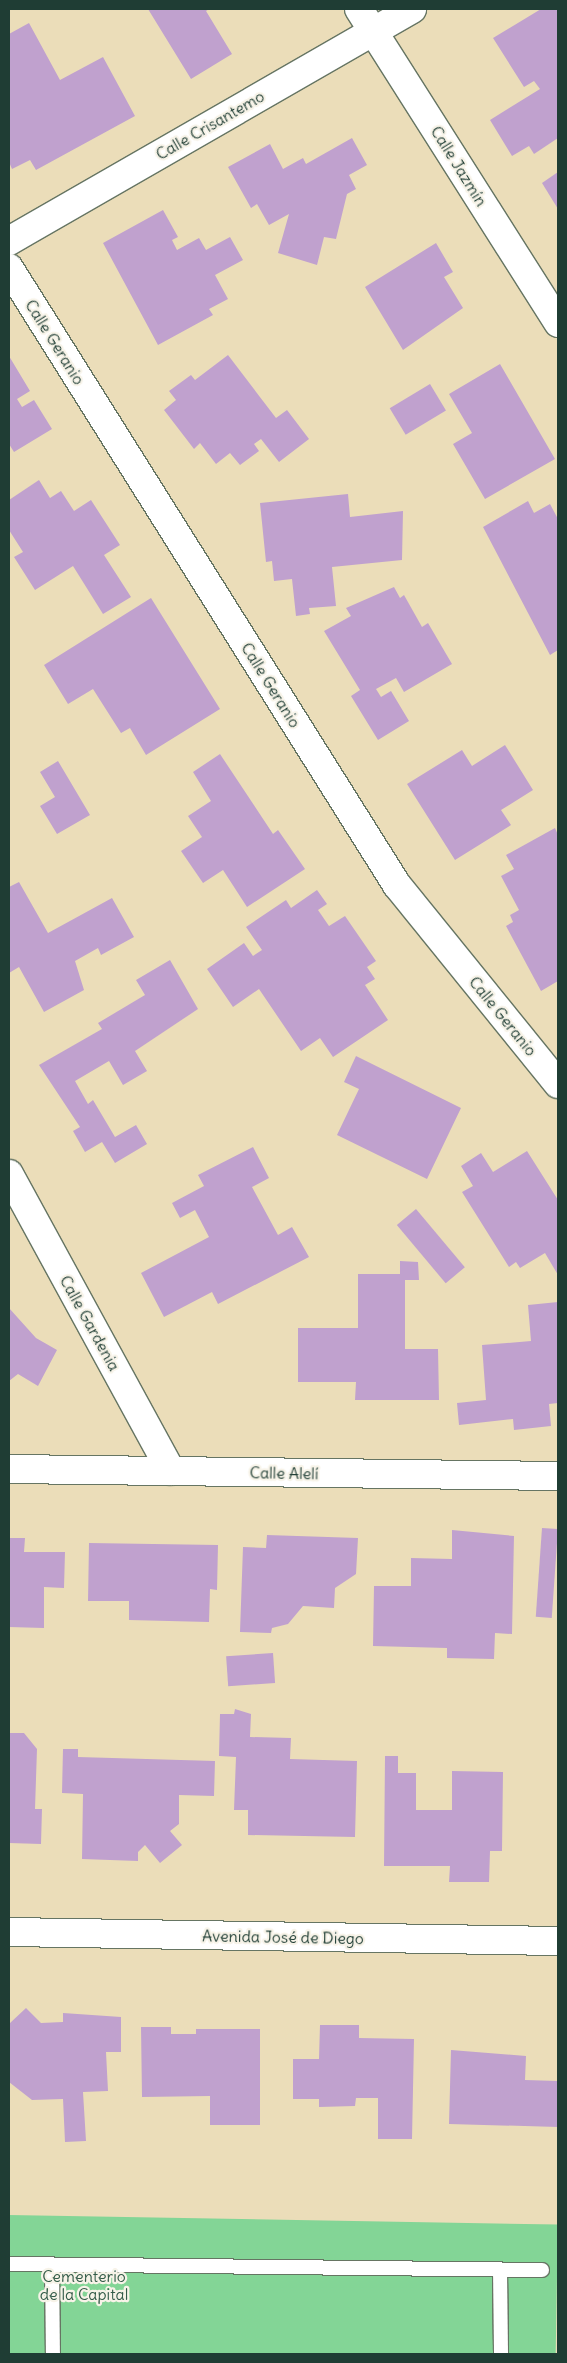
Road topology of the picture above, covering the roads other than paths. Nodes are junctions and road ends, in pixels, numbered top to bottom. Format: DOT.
graph roads {
  1 [pos="412,9"];
  2 [pos="366,19"];
  3 [pos="9,241"];
  4 [pos="9,268"];
  5 [pos="558,323"];
  6 [pos="558,1084"];
  7 [pos="9,1174"];
  8 [pos="9,1469"];
  9 [pos="171,1471"];
  10 [pos="558,1476"];
  11 [pos="9,1932"];
  12 [pos="558,1941"];
  13 [pos="9,2264"];
  14 [pos="52,2264"];
  15 [pos="500,2270"];
  16 [pos="542,2270"];
  17 [pos="53,2354"];
  18 [pos="501,2354"];
  1 -- 2 [label="street, Calle Crisantemo"];
  2 -- 3 [label="street, Calle Crisantemo"];
  2 -- 5 [label="street, Calle Jazmín"];
  4 -- 6 [label="street, Calle Geranio"];
  7 -- 9 [label="street, Calle Gardenia"];
  8 -- 9 [label="street, Calle Alelí"];
  9 -- 10 [label="street, Calle Alelí"];
  11 -- 12 [label="street, Avenida José de Diego"];
  13 -- 14 [label="lane"];
  14 -- 15 [label="lane"];
  14 -- 17 [label="lane"];
  15 -- 16 [label="lane"];
  15 -- 18 [label="lane"];
}
